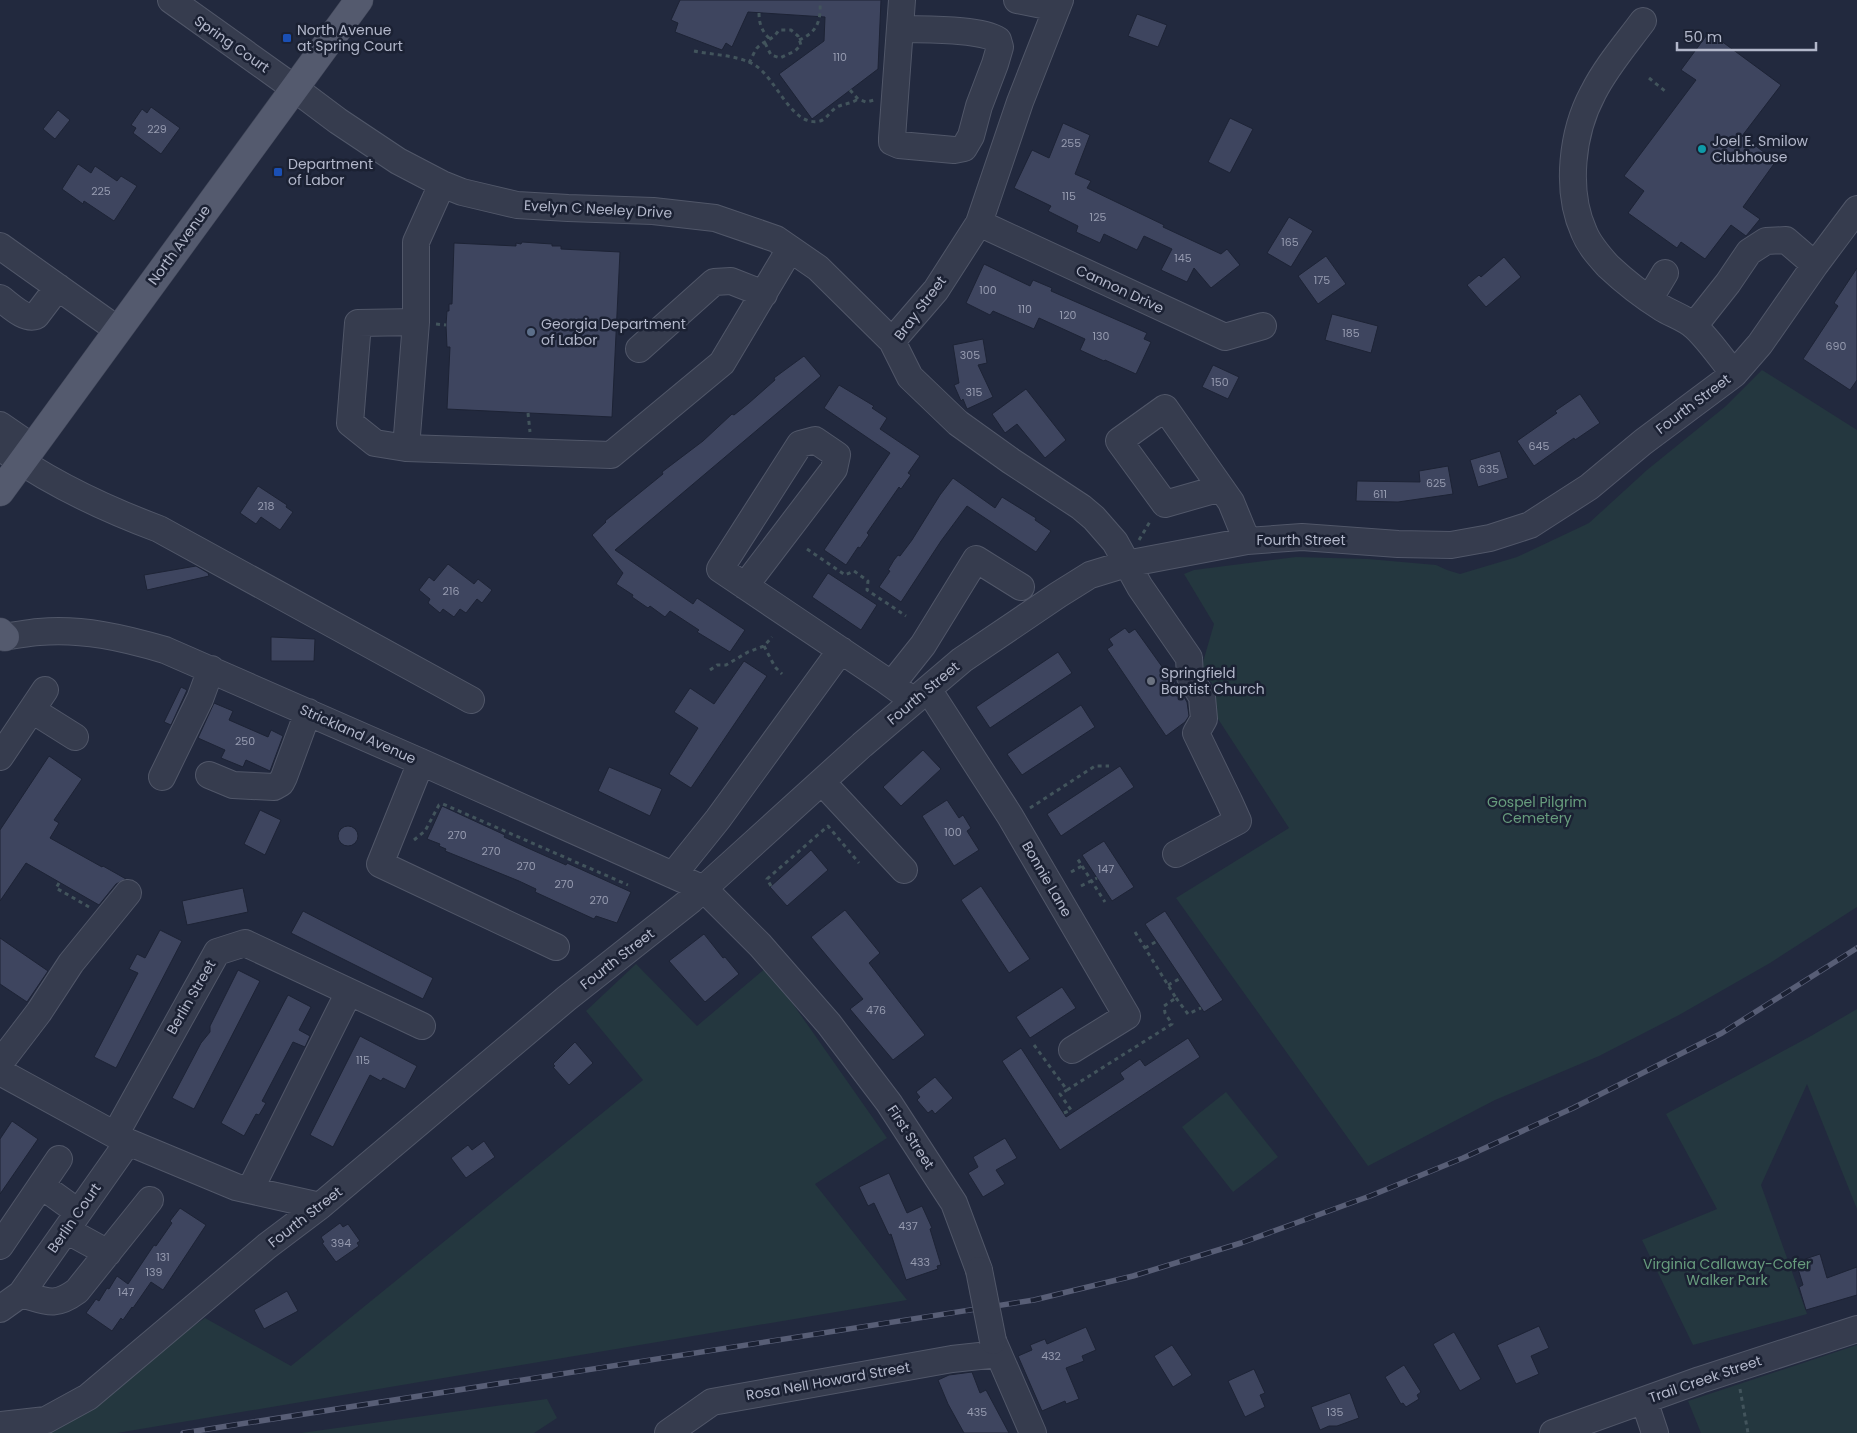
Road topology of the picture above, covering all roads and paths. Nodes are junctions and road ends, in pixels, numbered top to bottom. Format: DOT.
graph roads {
  1 [pos="171,0"];
  2 [pos="359,0"];
  3 [pos="902,0"];
  4 [pos="1017,0"];
  5 [pos="820,1"];
  6 [pos="1058,4"];
  7 [pos="759,13"];
  8 [pos="1643,21"];
  9 [pos="900,29"];
  10 [pos="770,40"];
  11 [pos="799,40"];
  12 [pos="765,43"];
  13 [pos="694,51"];
  14 [pos="749,63"];
  15 [pos="1649,78"];
  16 [pos="294,88"];
  17 [pos="850,90"];
  18 [pos="1665,91"];
  19 [pos="858,99"];
  20 [pos="879,99"];
  21 [pos="442,184"];
  22 [pos="1857,209"];
  23 [pos="979,223"];
  24 [pos="0,246"];
  25 [pos="790,249"];
  26 [pos="1815,264"];
  27 [pos="1665,273"];
  28 [pos="58,287"];
  29 [pos="764,294"];
  30 [pos="0,298"];
  31 [pos="1648,298"];
  32 [pos="416,322"];
  33 [pos="1263,326"];
  34 [pos="1694,326"];
  35 [pos="118,330"];
  36 [pos="892,341"];
  37 [pos="640,349"];
  38 [pos="1734,374"];
  39 [pos="528,413"];
  40 [pos="0,425"];
  41 [pos="530,426"];
  42 [pos="406,448"];
  43 [pos="18,452"];
  44 [pos="1221,488"];
  45 [pos="0,492"];
  46 [pos="1152,519"];
  47 [pos="1247,541"];
  48 [pos="807,548"];
  49 [pos="1132,553"];
  50 [pos="745,586"];
  51 [pos="1021,587"];
  52 [pos="906,616"];
  53 [pos="2,636"];
  54 [pos="772,637"];
  55 [pos="764,646"];
  56 [pos="841,650"];
  57 [pos="211,669"];
  58 [pos="710,670"];
  59 [pos="782,674"];
  60 [pos="892,684"];
  61 [pos="921,695"];
  62 [pos="471,700"];
  63 [pos="308,712"];
  64 [pos="75,737"];
  65 [pos="0,757"];
  66 [pos="421,762"];
  67 [pos="1109,766"];
  68 [pos="209,774"];
  69 [pos="162,777"];
  70 [pos="822,782"];
  71 [pos="1030,808"];
  72 [pos="408,845"];
  73 [pos="1176,854"];
  74 [pos="1077,858"];
  75 [pos="859,863"];
  76 [pos="1082,866"];
  77 [pos="904,870"];
  78 [pos="1072,872"];
  79 [pos="673,875"];
  80 [pos="1097,878"];
  81 [pos="1091,881"];
  82 [pos="59,883"];
  83 [pos="628,885"];
  84 [pos="771,886"];
  85 [pos="1081,886"];
  86 [pos="704,890"];
  87 [pos="128,893"];
  88 [pos="1105,902"];
  89 [pos="94,910"];
  90 [pos="1157,941"];
  91 [pos="556,947"];
  92 [pos="1145,948"];
  93 [pos="1181,978"];
  94 [pos="1168,985"];
  95 [pos="349,992"];
  96 [pos="1176,998"];
  97 [pos="1201,1008"];
  98 [pos="422,1026"];
  99 [pos="1072,1050"];
  100 [pos="0,1063"];
  101 [pos="0,1072"];
  102 [pos="1067,1090"];
  103 [pos="1064,1113"];
  104 [pos="121,1138"];
  105 [pos="60,1159"];
  106 [pos="42,1186"];
  107 [pos="250,1190"];
  108 [pos="150,1200"];
  109 [pos="320,1206"];
  110 [pos="72,1221"];
  111 [pos="0,1246"];
  112 [pos="108,1253"];
  113 [pos="21,1294"];
  114 [pos="0,1310"];
  115 [pos="1857,1329"];
  116 [pos="995,1347"];
  117 [pos="1746,1365"];
  118 [pos="1644,1400"];
  119 [pos="0,1425"];
  120 [pos="668,1433"];
  121 [pos="1034,1433"];
  122 [pos="1553,1433"];
  123 [pos="1655,1433"];
  124 [pos="1748,1433"];
  1 -- 16 [label="street, Spring Court"];
  2 -- 16 [label="main road, North Avenue"];
  3 -- 9 [label="street"];
  4 -- 6 [label="street"];
  5 -- 11 [label="path"];
  6 -- 23 [label="street, Bray Street"];
  7 -- 10 [label="path"];
  8 -- 31 [label="street"];
  9 -- 9 [label="street"];
  10 -- 11 [label="path"];
  10 -- 12 [label="path"];
  11 -- 12 [label="path"];
  12 -- 14 [label="path"];
  13 -- 14 [label="path"];
  14 -- 19 [label="path"];
  15 -- 18 [label="path"];
  16 -- 21 [label="street, Evelyn C Neeley Drive"];
  16 -- 35 [label="main road, North Avenue"];
  17 -- 19 [label="path"];
  19 -- 20 [label="path"];
  21 -- 25 [label="street, Evelyn C Neeley Drive"];
  21 -- 32 [label="street"];
  22 -- 26 [label="street, Fourth Street"];
  23 -- 33 [label="street, Cannon Drive"];
  23 -- 36 [label="street, Bray Street"];
  24 -- 28 [label="street"];
  25 -- 29 [label="street"];
  25 -- 36 [label="street, Evelyn C Neeley Drive"];
  26 -- 34 [label="street"];
  26 -- 38 [label="street, Fourth Street"];
  27 -- 31 [label="street"];
  28 -- 30 [label="street"];
  28 -- 35 [label="street"];
  29 -- 37 [label="street"];
  29 -- 42 [label="street"];
  31 -- 34 [label="street"];
  32 -- 42 [label="street"];
  32 -- 42 [label="street"];
  34 -- 38 [label="street"];
  35 -- 43 [label="main road, North Avenue"];
  36 -- 49 [label="street, Bray Street"];
  38 -- 47 [label="street, Fourth Street"];
  39 -- 41 [label="path"];
  40 -- 43 [label="street"];
  43 -- 45 [label="main road, North Avenue"];
  43 -- 62 [label="street"];
  44 -- 47 [label="street"];
  46 -- 49 [label="path"];
  47 -- 49 [label="street, Fourth Street"];
  48 -- 52 [label="path"];
  49 -- 61 [label="street, Fourth Street"];
  49 -- 73 [label="street, Bray Street"];
  50 -- 50 [label="street"];
  50 -- 56 [label="street"];
  51 -- 60 [label="street"];
  53 -- 57 [label="street, Strickland Avenue"];
  54 -- 55 [label="path"];
  55 -- 58 [label="path"];
  55 -- 59 [label="path"];
  56 -- 60 [label="street"];
  56 -- 79 [label="street"];
  57 -- 63 [label="street, Strickland Avenue"];
  57 -- 69 [label="street"];
  60 -- 61 [label="street"];
  61 -- 70 [label="street, Fourth Street"];
  61 -- 99 [label="street, Bonnie Lane"];
  63 -- 66 [label="street, Strickland Avenue"];
  63 -- 68 [label="street"];
  64 -- 65 [label="street"];
  66 -- 79 [label="street, Strickland Avenue"];
  66 -- 91 [label="street"];
  67 -- 71 [label="path"];
  70 -- 77 [label="street"];
  70 -- 86 [label="street, Fourth Street"];
  72 -- 83 [label="path"];
  74 -- 76 [label="path"];
  75 -- 84 [label="path"];
  76 -- 78 [label="path"];
  76 -- 81 [label="path"];
  79 -- 86 [label="street, Strickland Avenue"];
  80 -- 81 [label="path"];
  81 -- 85 [label="path"];
  81 -- 88 [label="path"];
  82 -- 89 [label="path"];
  86 -- 109 [label="street, Fourth Street"];
  86 -- 116 [label="street, First Street, bridge"];
  87 -- 100 [label="street"];
  90 -- 92 [label="path"];
  93 -- 94 [label="path"];
  95 -- 98 [label="street, Berlin Street"];
  95 -- 104 [label="street, Berlin Street"];
  95 -- 107 [label="street"];
  96 -- 97 [label="path"];
  101 -- 104 [label="street"];
  102 -- 103 [label="path"];
  104 -- 107 [label="street"];
  104 -- 110 [label="street, Berlin Court"];
  105 -- 106 [label="street"];
  106 -- 110 [label="street"];
  106 -- 111 [label="street"];
  107 -- 109 [label="street"];
  108 -- 112 [label="street"];
  109 -- 119 [label="street, Fourth Street"];
  110 -- 112 [label="street"];
  110 -- 113 [label="street, Berlin Court"];
  112 -- 113 [label="street"];
  113 -- 114 [label="street, Berlin Court"];
  115 -- 117 [label="street, Trail Creek Street"];
  116 -- 120 [label="street, Rosa Nell Howard Street"];
  116 -- 121 [label="street, First Street"];
  117 -- 118 [label="street, Trail Creek Street"];
  117 -- 124 [label="path"];
  118 -- 122 [label="street, Trail Creek Street"];
  118 -- 123 [label="street"];
}
